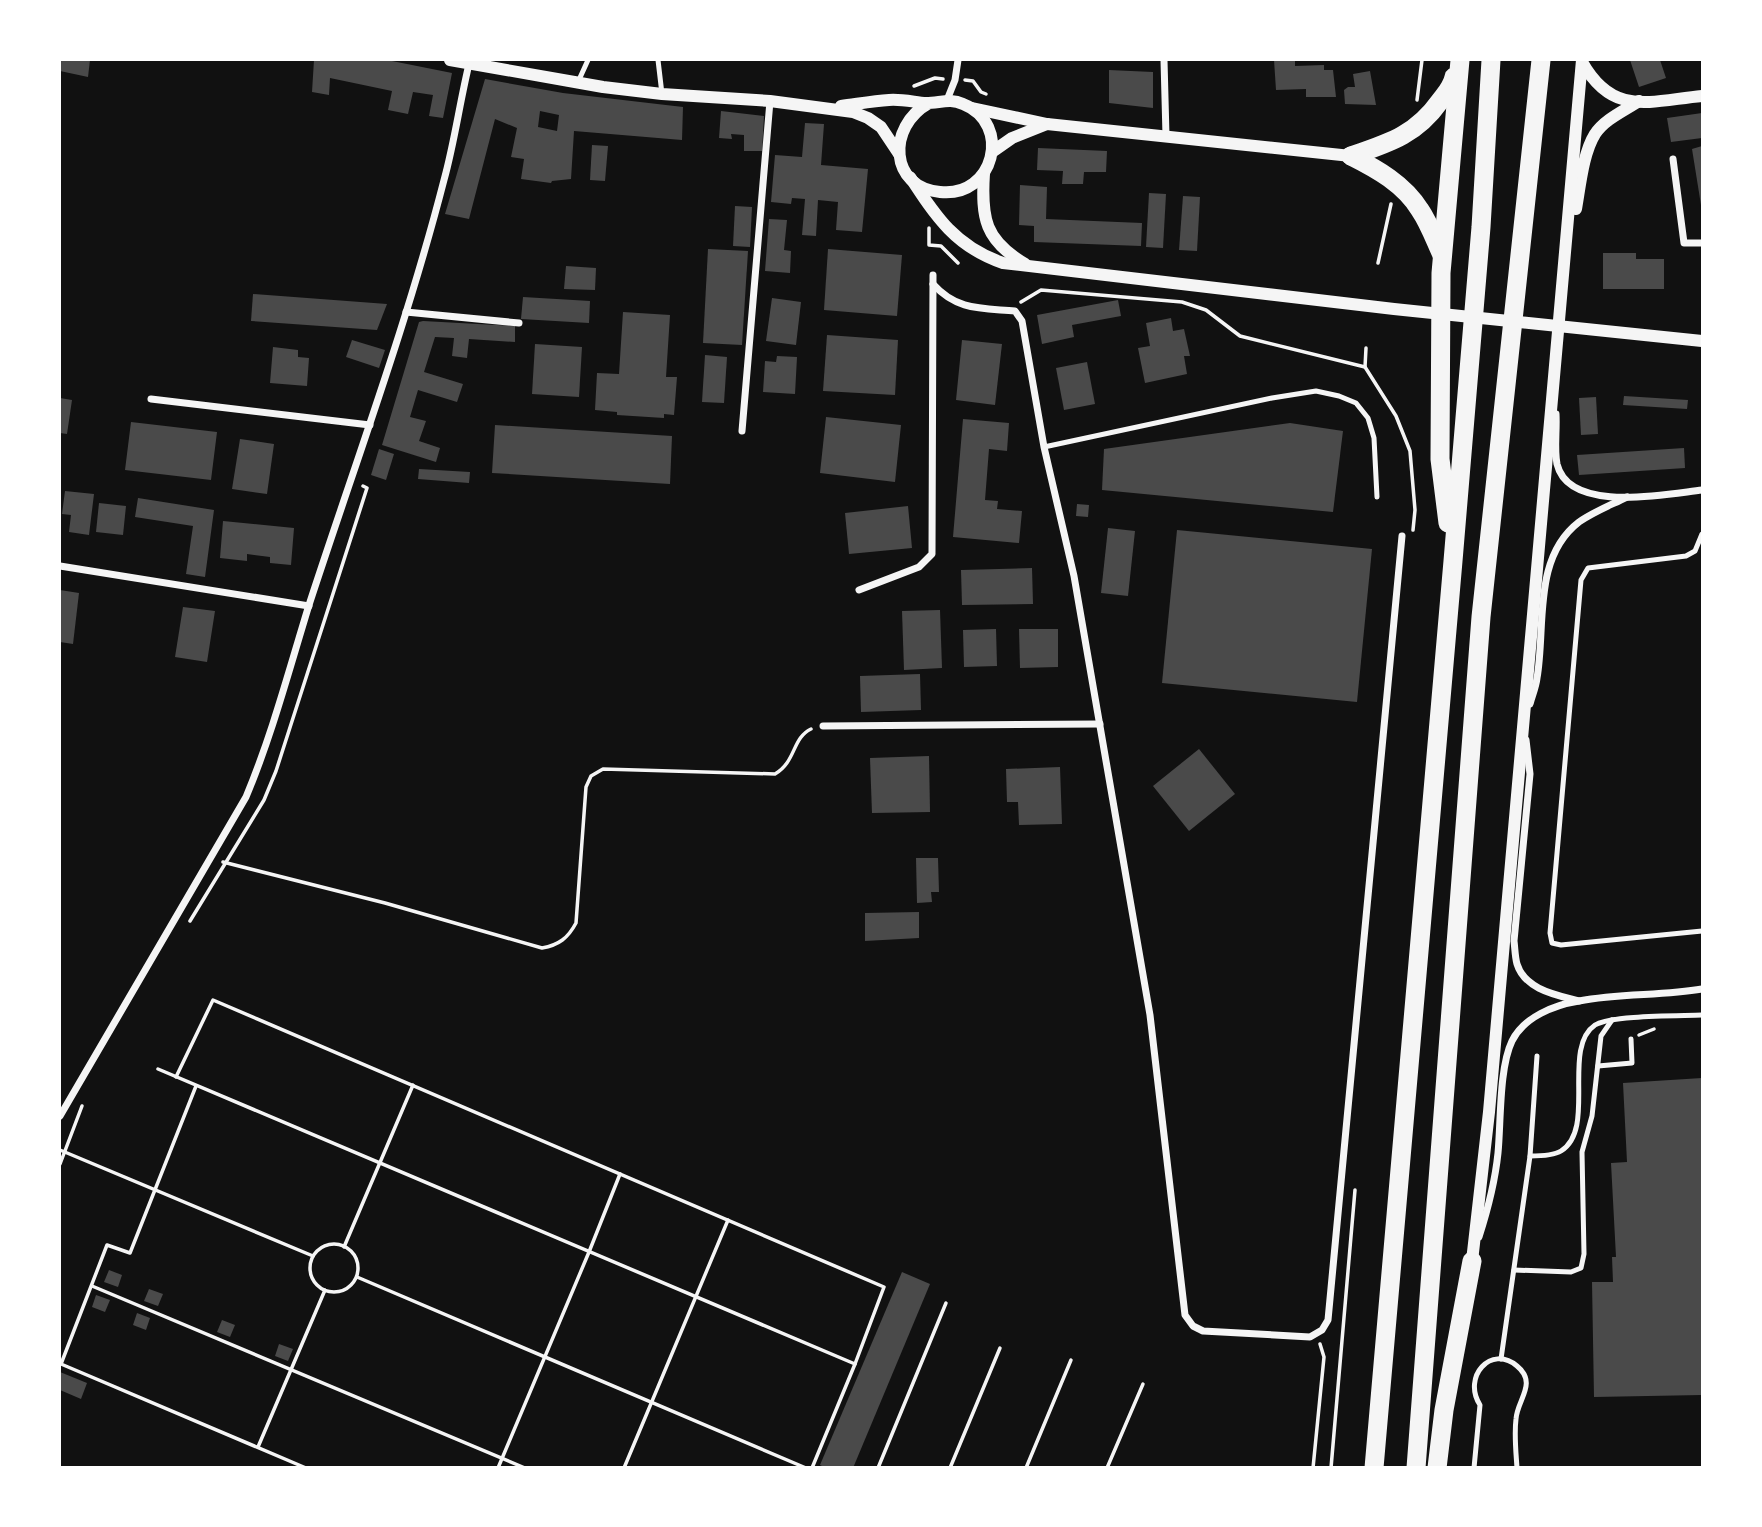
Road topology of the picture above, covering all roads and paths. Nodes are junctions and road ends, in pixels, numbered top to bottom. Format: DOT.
graph roads {
  1 [pos="450,60"];
  2 [pos="588,60"];
  3 [pos="659,60"];
  4 [pos="958,60"];
  5 [pos="1164,60"];
  6 [pos="1422,60"];
  7 [pos="1460,60"];
  8 [pos="1491,60"];
  9 [pos="1541,60"];
  10 [pos="1582,61"];
  11 [pos="469,62"];
  12 [pos="955,80"];
  13 [pos="577,83"];
  14 [pos="913,86"];
  15 [pos="662,94"];
  16 [pos="990,96"];
  17 [pos="1703,96"];
  18 [pos="947,100"];
  19 [pos="770,101"];
  20 [pos="1639,102"];
  21 [pos="929,103"];
  22 [pos="967,105"];
  23 [pos="830,107"];
  24 [pos="1415,109"];
  25 [pos="1047,124"];
  26 [pos="1166,136"];
  27 [pos="992,152"];
  28 [pos="899,153"];
  29 [pos="1351,156"];
  30 [pos="1673,159"];
  31 [pos="984,173"];
  32 [pos="910,177"];
  33 [pos="1391,200"];
  34 [pos="929,223"];
  35 [pos="1703,243"];
  36 [pos="1443,256"];
  37 [pos="958,263"];
  38 [pos="1378,263"];
  39 [pos="1032,268"];
  40 [pos="1562,285"];
  41 [pos="1015,311"];
  42 [pos="406,312"];
  43 [pos="519,323"];
  44 [pos="1703,341"];
  45 [pos="1366,348"];
  46 [pos="1555,370"];
  47 [pos="151,399"];
  48 [pos="370,425"];
  49 [pos="743,431"];
  50 [pos="1044,447"];
  51 [pos="352,479"];
  52 [pos="1703,490"];
  53 [pos="1377,497"];
  54 [pos="1627,497"];
  55 [pos="1703,534"];
  56 [pos="1402,536"];
  57 [pos="1453,561"];
  58 [pos="60,566"];
  59 [pos="859,590"];
  60 [pos="309,606"];
  61 [pos="1525,720"];
  62 [pos="1100,723"];
  63 [pos="823,726"];
  64 [pos="226,862"];
  65 [pos="184,931"];
  66 [pos="1703,931"];
  67 [pos="1703,989"];
  68 [pos="1579,1001"];
  69 [pos="1703,1015"];
  70 [pos="1612,1020"];
  71 [pos="1631,1040"];
  72 [pos="1537,1056"];
  73 [pos="1598,1066"];
  74 [pos="158,1069"];
  75 [pos="176,1077"];
  76 [pos="413,1085"];
  77 [pos="196,1086"];
  78 [pos="60,1116"];
  79 [pos="62,1151"];
  80 [pos="1530,1156"];
  81 [pos="60,1164"];
  82 [pos="380,1164"];
  83 [pos="620,1174"];
  84 [pos="155,1191"];
  85 [pos="728,1220"];
  86 [pos="344,1247"];
  87 [pos="589,1252"];
  88 [pos="313,1256"];
  89 [pos="1472,1261"];
  90 [pos="1514,1270"];
  91 [pos="357,1277"];
  92 [pos="92,1286"];
  93 [pos="325,1290"];
  94 [pos="696,1297"];
  95 [pos="946,1303"];
  96 [pos="1310,1337"];
  97 [pos="1000,1348"];
  98 [pos="545,1357"];
  99 [pos="1502,1359"];
  100 [pos="1071,1360"];
  101 [pos="855,1364"];
  102 [pos="292,1369"];
  103 [pos="1143,1384"];
  104 [pos="653,1401"];
  105 [pos="258,1447"];
  106 [pos="502,1458"];
  107 [pos="306,1468"];
  108 [pos="498,1468"];
  109 [pos="525,1468"];
  110 [pos="624,1468"];
  111 [pos="806,1468"];
  112 [pos="811,1468"];
  113 [pos="878,1468"];
  114 [pos="950,1468"];
  115 [pos="1026,1468"];
  116 [pos="1107,1468"];
  117 [pos="1313,1468"];
  118 [pos="1374,1468"];
  119 [pos="1416,1468"];
  120 [pos="1437,1468"];
  121 [pos="1474,1468"];
  122 [pos="1517,1468"];
  1 -- 11 [label="street"];
  2 -- 13 [label="lane"];
  3 -- 15 [label="lane"];
  4 -- 12 [label="street"];
  5 -- 26 [label="street"];
  6 -- 24 [label="path"];
  7 -- 29 [label="highway"];
  7 -- 36 [label="highway"];
  8 -- 57 [label="highway"];
  9 -- 119 [label="highway"];
  10 -- 20 [label="street"];
  10 -- 40 [label="street"];
  11 -- 13 [label="street"];
  11 -- 42 [label="street"];
  12 -- 14 [label="path"];
  12 -- 16 [label="path"];
  12 -- 18 [label="street"];
  12 -- 22 [label="street"];
  13 -- 15 [label="street"];
  15 -- 19 [label="street"];
  17 -- 20 [label="street"];
  18 -- 21 [label="street"];
  18 -- 22 [label="street"];
  19 -- 23 [label="street"];
  19 -- 49 [label="street"];
  20 -- 40 [label="street"];
  21 -- 23 [label="street"];
  21 -- 28 [label="street"];
  22 -- 25 [label="street"];
  22 -- 27 [label="street"];
  23 -- 28 [label="street"];
  25 -- 26 [label="street"];
  25 -- 27 [label="street"];
  26 -- 29 [label="street"];
  27 -- 31 [label="street"];
  28 -- 32 [label="street"];
  29 -- 36 [label="highway"];
  30 -- 35 [label="street"];
  31 -- 32 [label="street"];
  31 -- 39 [label="street"];
  32 -- 39 [label="street"];
  33 -- 38 [label="path"];
  34 -- 37 [label="path"];
  36 -- 57 [label="highway"];
  39 -- 44 [label="street"];
  40 -- 46 [label="street"];
  41 -- 45 [label="path"];
  41 -- 50 [label="street"];
  41 -- 59 [label="street"];
  42 -- 43 [label="street"];
  42 -- 48 [label="street"];
  46 -- 54 [label="street"];
  46 -- 61 [label="street"];
  47 -- 48 [label="street"];
  48 -- 51 [label="street"];
  50 -- 53 [label="lane"];
  50 -- 62 [label="street"];
  51 -- 60 [label="street"];
  51 -- 64 [label="path"];
  52 -- 54 [label="street"];
  54 -- 61 [label="street"];
  55 -- 66 [label="lane"];
  56 -- 96 [label="street"];
  57 -- 118 [label="highway"];
  58 -- 60 [label="street"];
  60 -- 78 [label="street"];
  61 -- 68 [label="street"];
  61 -- 89 [label="street"];
  62 -- 63 [label="street"];
  62 -- 96 [label="street"];
  63 -- 64 [label="path"];
  64 -- 65 [label="path"];
  67 -- 68 [label="street"];
  68 -- 89 [label="street"];
  69 -- 70 [label="lane"];
  70 -- 73 [label="lane"];
  70 -- 80 [label="lane"];
  71 -- 73 [label="lane"];
  72 -- 80 [label="lane"];
  73 -- 90 [label="lane"];
  74 -- 75 [label="path"];
  75 -- 76 [label="path"];
  75 -- 77 [label="path"];
  76 -- 82 [label="path"];
  76 -- 83 [label="path"];
  77 -- 82 [label="path"];
  77 -- 84 [label="path"];
  79 -- 81 [label="path"];
  79 -- 84 [label="path"];
  80 -- 90 [label="lane"];
  82 -- 86 [label="path"];
  82 -- 87 [label="path"];
  83 -- 85 [label="path"];
  83 -- 87 [label="path"];
  84 -- 88 [label="path"];
  84 -- 92 [label="path"];
  85 -- 94 [label="path"];
  85 -- 101 [label="path"];
  86 -- 88 [label="path"];
  86 -- 91 [label="path"];
  87 -- 94 [label="path"];
  87 -- 98 [label="path"];
  88 -- 93 [label="path"];
  89 -- 120 [label="highway"];
  90 -- 99 [label="lane"];
  91 -- 93 [label="path"];
  91 -- 98 [label="path"];
  92 -- 102 [label="path"];
  92 -- 105 [label="path"];
  93 -- 102 [label="path"];
  94 -- 101 [label="path"];
  94 -- 104 [label="path"];
  95 -- 113 [label="path"];
  96 -- 117 [label="path"];
  97 -- 114 [label="path"];
  98 -- 104 [label="path"];
  98 -- 106 [label="path"];
  99 -- 121 [label="lane"];
  99 -- 122 [label="lane"];
  100 -- 115 [label="path"];
  101 -- 112 [label="path"];
  102 -- 105 [label="path"];
  102 -- 106 [label="path"];
  103 -- 116 [label="path"];
  104 -- 110 [label="path"];
  104 -- 111 [label="path"];
  105 -- 107 [label="path"];
  106 -- 108 [label="path"];
  106 -- 109 [label="path"];
}
